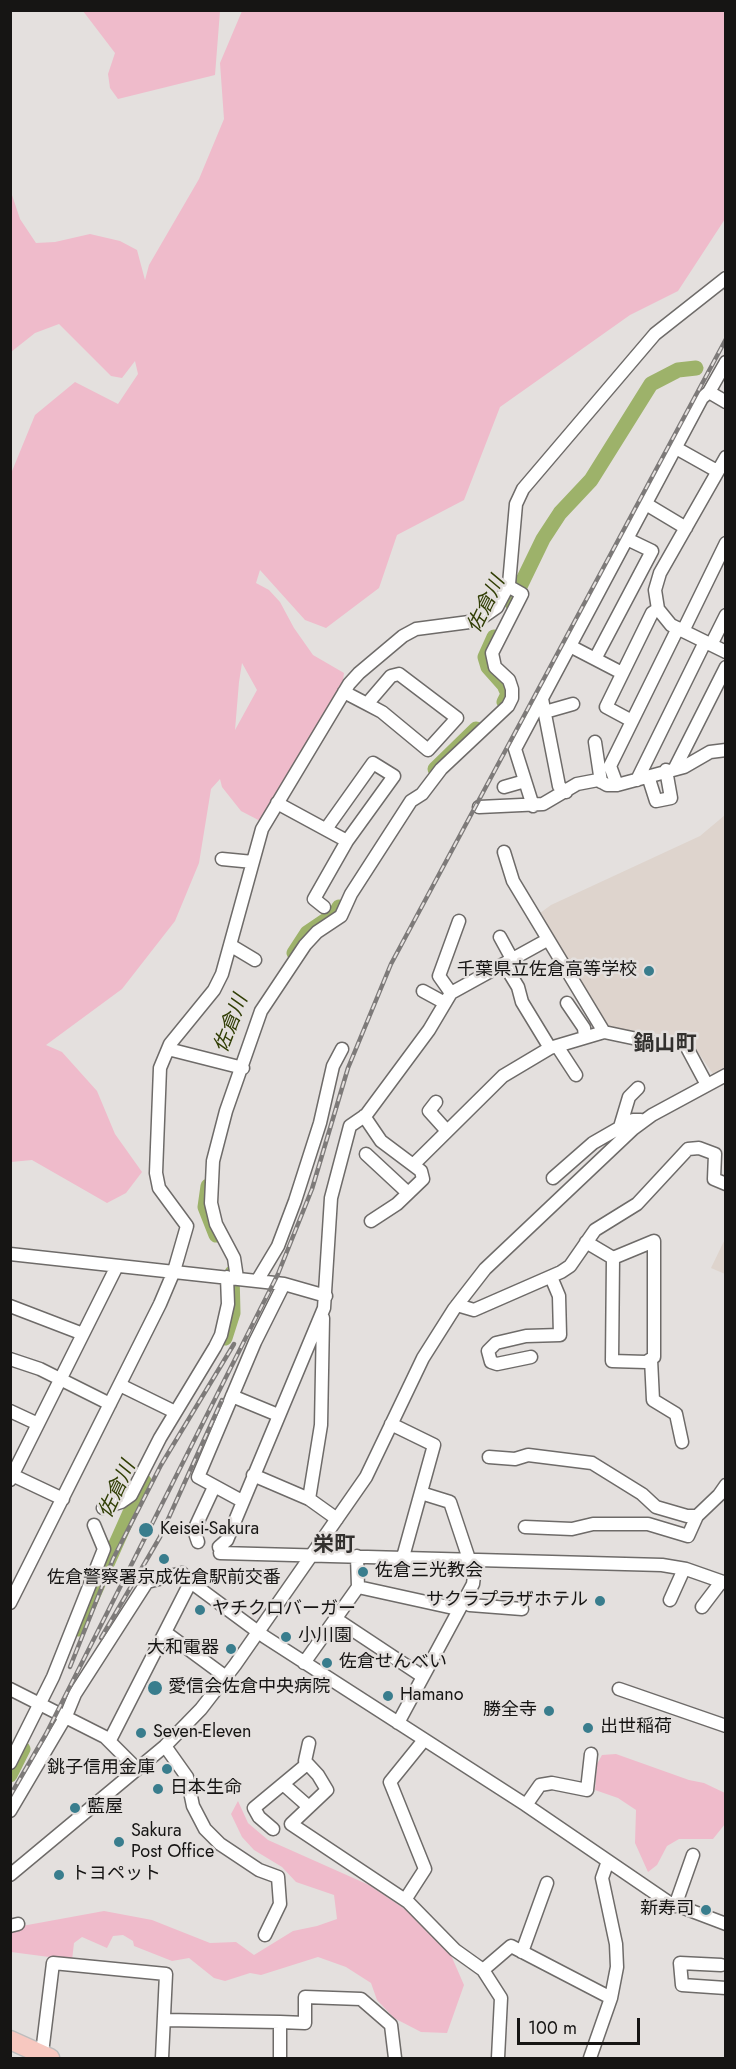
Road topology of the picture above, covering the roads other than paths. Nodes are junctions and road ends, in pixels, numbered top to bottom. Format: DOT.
graph roads {
  1 [pos="726,278"];
  2 [pos="726,362"];
  3 [pos="709,392"];
  4 [pos="726,402"];
  5 [pos="676,448"];
  6 [pos="726,457"];
  7 [pos="717,471"];
  8 [pos="646,504"];
  9 [pos="686,528"];
  10 [pos="627,538"];
  11 [pos="724,551"];
  12 [pos="508,586"];
  13 [pos="658,609"];
  14 [pos="726,615"];
  15 [pos="680,630"];
  16 [pos="708,643"];
  17 [pos="570,646"];
  18 [pos="726,652"];
  19 [pos="595,659"];
  20 [pos="726,667"];
  21 [pos="622,673"];
  22 [pos="344,692"];
  23 [pos="542,699"];
  24 [pos="367,704"];
  25 [pos="573,704"];
  26 [pos="545,712"];
  27 [pos="632,721"];
  28 [pos="726,738"];
  29 [pos="595,742"];
  30 [pos="722,750"];
  31 [pos="671,769"];
  32 [pos="642,778"];
  33 [pos="525,781"];
  34 [pos="601,782"];
  35 [pos="617,785"];
  36 [pos="504,787"];
  37 [pos="566,792"];
  38 [pos="277,803"];
  39 [pos="533,806"];
  40 [pos="479,807"];
  41 [pos="326,830"];
  42 [pos="347,841"];
  43 [pos="504,852"];
  44 [pos="222,859"];
  45 [pos="253,862"];
  46 [pos="324,907"];
  47 [pos="459,921"];
  48 [pos="500,937"];
  49 [pos="547,940"];
  50 [pos="230,945"];
  51 [pos="255,960"];
  52 [pos="508,962"];
  53 [pos="423,991"];
  54 [pos="448,998"];
  55 [pos="567,1003"];
  56 [pos="604,1032"];
  57 [pos="585,1037"];
  58 [pos="553,1047"];
  59 [pos="168,1049"];
  60 [pos="342,1049"];
  61 [pos="238,1066"];
  62 [pos="576,1075"];
  63 [pos="726,1075"];
  64 [pos="707,1085"];
  65 [pos="639,1088"];
  66 [pos="436,1102"];
  67 [pos="363,1116"];
  68 [pos="646,1120"];
  69 [pos="621,1128"];
  70 [pos="447,1131"];
  71 [pos="366,1154"];
  72 [pos="720,1154"];
  73 [pos="413,1165"];
  74 [pos="553,1178"];
  75 [pos="726,1184"];
  76 [pos="408,1193"];
  77 [pos="371,1221"];
  78 [pos="586,1242"];
  79 [pos="10,1254"];
  80 [pos="613,1258"];
  81 [pos="117,1266"];
  82 [pos="174,1271"];
  83 [pos="551,1277"];
  84 [pos="232,1278"];
  85 [pos="257,1281"];
  86 [pos="284,1284"];
  87 [pos="326,1296"];
  88 [pos="457,1305"];
  89 [pos="10,1306"];
  90 [pos="323,1311"];
  91 [pos="83,1334"];
  92 [pos="505,1341"];
  93 [pos="531,1357"];
  94 [pos="10,1359"];
  95 [pos="651,1359"];
  96 [pos="504,1363"];
  97 [pos="60,1379"];
  98 [pos="120,1385"];
  99 [pos="232,1396"];
  100 [pos="110,1404"];
  101 [pos="10,1411"];
  102 [pos="175,1412"];
  103 [pos="278,1415"];
  104 [pos="38,1424"];
  105 [pos="392,1424"];
  106 [pos="682,1442"];
  107 [pos="489,1457"];
  108 [pos="253,1475"];
  109 [pos="11,1476"];
  110 [pos="726,1485"];
  111 [pos="214,1486"];
  112 [pos="421,1493"];
  113 [pos="63,1499"];
  114 [pos="309,1499"];
  115 [pos="243,1501"];
  116 [pos="721,1501"];
  117 [pos="103,1508"];
  118 [pos="697,1515"];
  119 [pos="337,1519"];
  120 [pos="94,1525"];
  121 [pos="525,1527"];
  122 [pos="198,1542"];
  123 [pos="312,1555"];
  124 [pos="357,1556"];
  125 [pos="403,1557"];
  126 [pos="472,1559"];
  127 [pos="684,1569"];
  128 [pos="182,1573"];
  129 [pos="724,1582"];
  130 [pos="357,1587"];
  131 [pos="12,1597"];
  132 [pos="670,1600"];
  133 [pos="462,1605"];
  134 [pos="702,1607"];
  135 [pos="522,1609"];
  136 [pos="336,1619"];
  137 [pos="165,1632"];
  138 [pos="258,1633"];
  139 [pos="304,1663"];
  140 [pos="422,1676"];
  141 [pos="226,1677"];
  142 [pos="10,1689"];
  143 [pos="619,1689"];
  144 [pos="40,1705"];
  145 [pos="66,1716"];
  146 [pos="398,1723"];
  147 [pos="726,1726"];
  148 [pos="110,1740"];
  149 [pos="424,1740"];
  150 [pos="309,1743"];
  151 [pos="165,1746"];
  152 [pos="591,1754"];
  153 [pos="10,1763"];
  154 [pos="307,1764"];
  155 [pos="137,1769"];
  156 [pos="283,1784"];
  157 [pos="526,1805"];
  158 [pos="309,1807"];
  159 [pos="10,1812"];
  160 [pos="273,1829"];
  161 [pos="693,1855"];
  162 [pos="608,1861"];
  163 [pos="11,1873"];
  164 [pos="547,1883"];
  165 [pos="405,1900"];
  166 [pos="675,1906"];
  167 [pos="726,1924"];
  168 [pos="265,1935"];
  169 [pos="522,1952"];
  170 [pos="721,1965"];
  171 [pos="483,1970"];
  172 [pos="726,1988"];
  173 [pos="611,1998"];
  174 [pos="165,2020"];
  175 [pos="280,2022"];
  176 [pos="10,2040"];
  177 [pos="46,2056"];
  178 [pos="162,2058"];
  179 [pos="280,2058"];
  180 [pos="396,2058"];
  181 [pos="498,2058"];
  182 [pos="590,2058"];
  1 -- 12 [label="street"];
  2 -- 3 [label="street"];
  3 -- 4 [label="street"];
  3 -- 5 [label="street"];
  5 -- 7 [label="street"];
  5 -- 8 [label="street"];
  6 -- 7 [label="street"];
  7 -- 9 [label="street"];
  8 -- 9 [label="street"];
  8 -- 10 [label="street"];
  9 -- 13 [label="street"];
  10 -- 17 [label="street"];
  10 -- 19 [label="street"];
  11 -- 15 [label="street"];
  12 -- 22 [label="street"];
  12 -- 61 [label="street"];
  13 -- 15 [label="street"];
  13 -- 21 [label="street"];
  14 -- 16 [label="street"];
  15 -- 16 [label="street"];
  15 -- 27 [label="street"];
  16 -- 18 [label="street"];
  16 -- 32 [label="street"];
  17 -- 19 [label="street"];
  17 -- 23 [label="street"];
  19 -- 21 [label="street"];
  20 -- 31 [label="street"];
  21 -- 27 [label="street"];
  22 -- 24 [label="street"];
  22 -- 38 [label="street"];
  23 -- 26 [label="street"];
  23 -- 33 [label="street"];
  24 -- 24 [label="street"];
  25 -- 26 [label="street"];
  26 -- 37 [label="street"];
  27 -- 35 [label="street"];
  28 -- 30 [label="street"];
  29 -- 34 [label="street"];
  30 -- 31 [label="street"];
  31 -- 32 [label="street"];
  31 -- 32 [label="street"];
  32 -- 35 [label="street"];
  33 -- 36 [label="street"];
  33 -- 39 [label="street"];
  34 -- 35 [label="street"];
  34 -- 37 [label="street"];
  37 -- 39 [label="street"];
  38 -- 41 [label="street"];
  38 -- 45 [label="street"];
  39 -- 40 [label="street"];
  41 -- 42 [label="street"];
  41 -- 42 [label="street"];
  42 -- 46 [label="street"];
  43 -- 49 [label="street"];
  44 -- 45 [label="street"];
  45 -- 50 [label="street"];
  47 -- 54 [label="street"];
  48 -- 52 [label="street"];
  49 -- 52 [label="street"];
  49 -- 56 [label="street"];
  50 -- 51 [label="street"];
  50 -- 59 [label="street"];
  52 -- 54 [label="street"];
  52 -- 58 [label="street"];
  53 -- 54 [label="street"];
  54 -- 67 [label="street"];
  55 -- 57 [label="street"];
  56 -- 57 [label="street"];
  56 -- 64 [label="street"];
  57 -- 58 [label="street"];
  58 -- 62 [label="street"];
  58 -- 70 [label="street"];
  59 -- 61 [label="street"];
  59 -- 82 [label="street"];
  60 -- 85 [label="street"];
  61 -- 84 [label="street"];
  63 -- 64 [label="street"];
  64 -- 68 [label="street"];
  65 -- 69 [label="street"];
  66 -- 70 [label="street"];
  67 -- 73 [label="street"];
  67 -- 87 [label="street"];
  68 -- 69 [label="street"];
  68 -- 88 [label="street"];
  69 -- 74 [label="street"];
  70 -- 73 [label="street"];
  71 -- 76 [label="street"];
  72 -- 75 [label="street"];
  72 -- 78 [label="street"];
  73 -- 76 [label="street"];
  76 -- 77 [label="street"];
  78 -- 80 [label="street"];
  78 -- 83 [label="street"];
  79 -- 81 [label="street"];
  80 -- 95 [label="street"];
  80 -- 95 [label="street"];
  81 -- 82 [label="street"];
  81 -- 91 [label="street"];
  82 -- 84 [label="street"];
  82 -- 98 [label="street"];
  83 -- 88 [label="street"];
  83 -- 92 [label="street"];
  84 -- 85 [label="street"];
  84 -- 102 [label="street"];
  85 -- 86 [label="street"];
  86 -- 87 [label="street"];
  86 -- 99 [label="street"];
  87 -- 90 [label="street"];
  88 -- 105 [label="street"];
  89 -- 91 [label="street"];
  90 -- 103 [label="street"];
  90 -- 114 [label="street"];
  91 -- 97 [label="street"];
  92 -- 96 [label="street"];
  92 -- 96 [label="street"];
  93 -- 96 [label="street"];
  94 -- 97 [label="street"];
  95 -- 106 [label="street"];
  97 -- 100 [label="street"];
  97 -- 104 [label="street"];
  98 -- 100 [label="street"];
  98 -- 102 [label="street"];
  99 -- 103 [label="street"];
  99 -- 111 [label="street"];
  100 -- 113 [label="street"];
  101 -- 104 [label="street"];
  102 -- 117 [label="street"];
  103 -- 108 [label="street"];
  104 -- 109 [label="street"];
  105 -- 112 [label="street"];
  105 -- 119 [label="street"];
  107 -- 118 [label="street"];
  108 -- 114 [label="street"];
  108 -- 115 [label="street"];
  109 -- 113 [label="street"];
  110 -- 116 [label="street"];
  111 -- 115 [label="street"];
  111 -- 122 [label="street"];
  112 -- 125 [label="street"];
  112 -- 126 [label="street"];
  113 -- 131 [label="street"];
  114 -- 119 [label="street"];
  115 -- 123 [label="street"];
  116 -- 118 [label="street"];
  118 -- 121 [label="street"];
  119 -- 123 [label="street"];
  120 -- 144 [label="street"];
  123 -- 124 [label="street"];
  123 -- 138 [label="street"];
  124 -- 125 [label="street"];
  124 -- 130 [label="street"];
  125 -- 126 [label="street"];
  126 -- 127 [label="street"];
  126 -- 133 [label="street"];
  127 -- 129 [label="street"];
  127 -- 132 [label="street"];
  128 -- 145 [label="street"];
  129 -- 134 [label="street"];
  130 -- 133 [label="street"];
  130 -- 136 [label="street"];
  133 -- 135 [label="street"];
  133 -- 140 [label="street"];
  136 -- 139 [label="street"];
  136 -- 140 [label="street"];
  137 -- 138 [label="street"];
  137 -- 141 [label="street"];
  137 -- 148 [label="street"];
  138 -- 139 [label="street"];
  138 -- 141 [label="street"];
  139 -- 146 [label="street"];
  140 -- 146 [label="street"];
  141 -- 151 [label="street"];
  142 -- 144 [label="street"];
  143 -- 147 [label="street"];
  144 -- 145 [label="street"];
  144 -- 153 [label="street"];
  145 -- 148 [label="street"];
  145 -- 159 [label="street"];
  146 -- 149 [label="street"];
  148 -- 155 [label="street"];
  149 -- 157 [label="street"];
  149 -- 165 [label="street"];
  150 -- 154 [label="street"];
  151 -- 155 [label="street"];
  151 -- 168 [label="street"];
  152 -- 157 [label="street"];
  154 -- 156 [label="street"];
  154 -- 158 [label="street"];
  155 -- 163 [label="street"];
  156 -- 158 [label="street"];
  156 -- 160 [label="street"];
  157 -- 162 [label="street"];
  158 -- 165 [label="street"];
  161 -- 166 [label="street"];
  162 -- 166 [label="street"];
  162 -- 173 [label="street"];
  164 -- 169 [label="street"];
  165 -- 171 [label="street"];
  166 -- 167 [label="street"];
  169 -- 171 [label="street"];
  169 -- 173 [label="street"];
  170 -- 172 [label="street"];
  171 -- 181 [label="street"];
  173 -- 182 [label="street"];
  174 -- 175 [label="street"];
  174 -- 177 [label="street"];
  174 -- 178 [label="street"];
  175 -- 179 [label="street"];
  175 -- 180 [label="street"];
  176 -- 177 [label="highway"];
}
